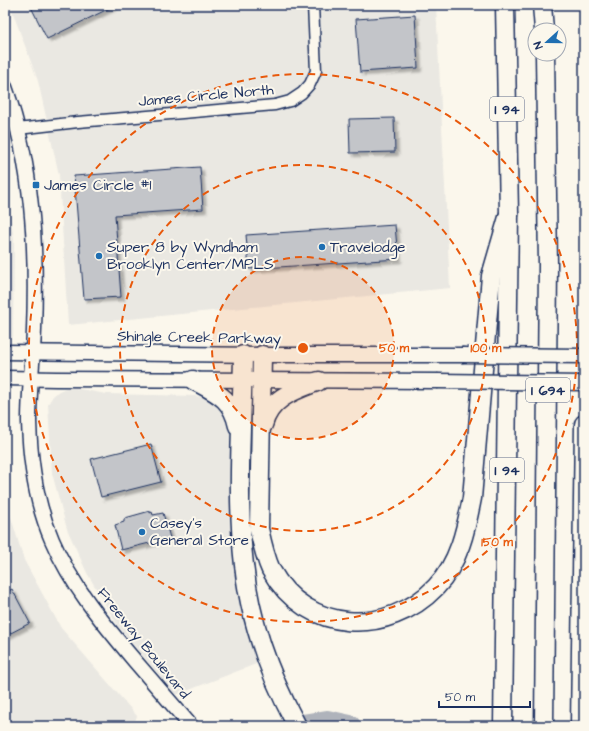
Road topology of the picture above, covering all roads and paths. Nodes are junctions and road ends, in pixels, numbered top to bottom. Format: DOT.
graph roads {
  1 [pos="313,5"];
  2 [pos="506,5"];
  3 [pos="542,5"];
  4 [pos="543,22"];
  5 [pos="545,62"];
  6 [pos="5,87"];
  7 [pos="18,129"];
  8 [pos="509,214"];
  9 [pos="5,352"];
  10 [pos="32,352"];
  11 [pos="243,355"];
  12 [pos="262,355"];
  13 [pos="584,356"];
  14 [pos="5,378"];
  15 [pos="31,378"];
  16 [pos="194,380"];
  17 [pos="243,380"];
  18 [pos="262,380"];
  19 [pos="319,381"];
  20 [pos="584,383"];
  21 [pos="584,424"];
  22 [pos="241,441"];
  23 [pos="260,441"];
  24 [pos="191,726"];
  25 [pos="297,726"];
  26 [pos="503,726"];
  27 [pos="544,726"];
  28 [pos="580,726"];
  1 -- 7 [label="street, James Circle North"];
  2 -- 8 [label="highway, I 94"];
  3 -- 4 [label="highway"];
  5 -- 27 [label="highway, I 694"];
  6 -- 7 [label="street, Freeway Boulevard"];
  7 -- 10 [label="street, Freeway Boulevard"];
  8 -- 23 [label="highway"];
  8 -- 26 [label="highway, I 94"];
  9 -- 10 [label="street, Shingle Creek Parkway"];
  10 -- 11 [label="street, Shingle Creek Parkway"];
  10 -- 15 [label="street, Freeway Boulevard"];
  11 -- 12 [label="street, Shingle Creek Parkway"];
  11 -- 17 [label="highway"];
  12 -- 13 [label="street, Shingle Creek Parkway, bridge"];
  12 -- 18 [label="highway"];
  14 -- 15 [label="street"];
  15 -- 16 [label="street"];
  15 -- 24 [label="street, Freeway Boulevard"];
  16 -- 17 [label="street"];
  16 -- 22 [label="highway"];
  17 -- 18 [label="street"];
  17 -- 22 [label="highway"];
  18 -- 19 [label="street"];
  18 -- 23 [label="highway"];
  19 -- 20 [label="street, bridge"];
  19 -- 23 [label="highway"];
  21 -- 28 [label="highway"];
  22 -- 25 [label="highway"];
}
